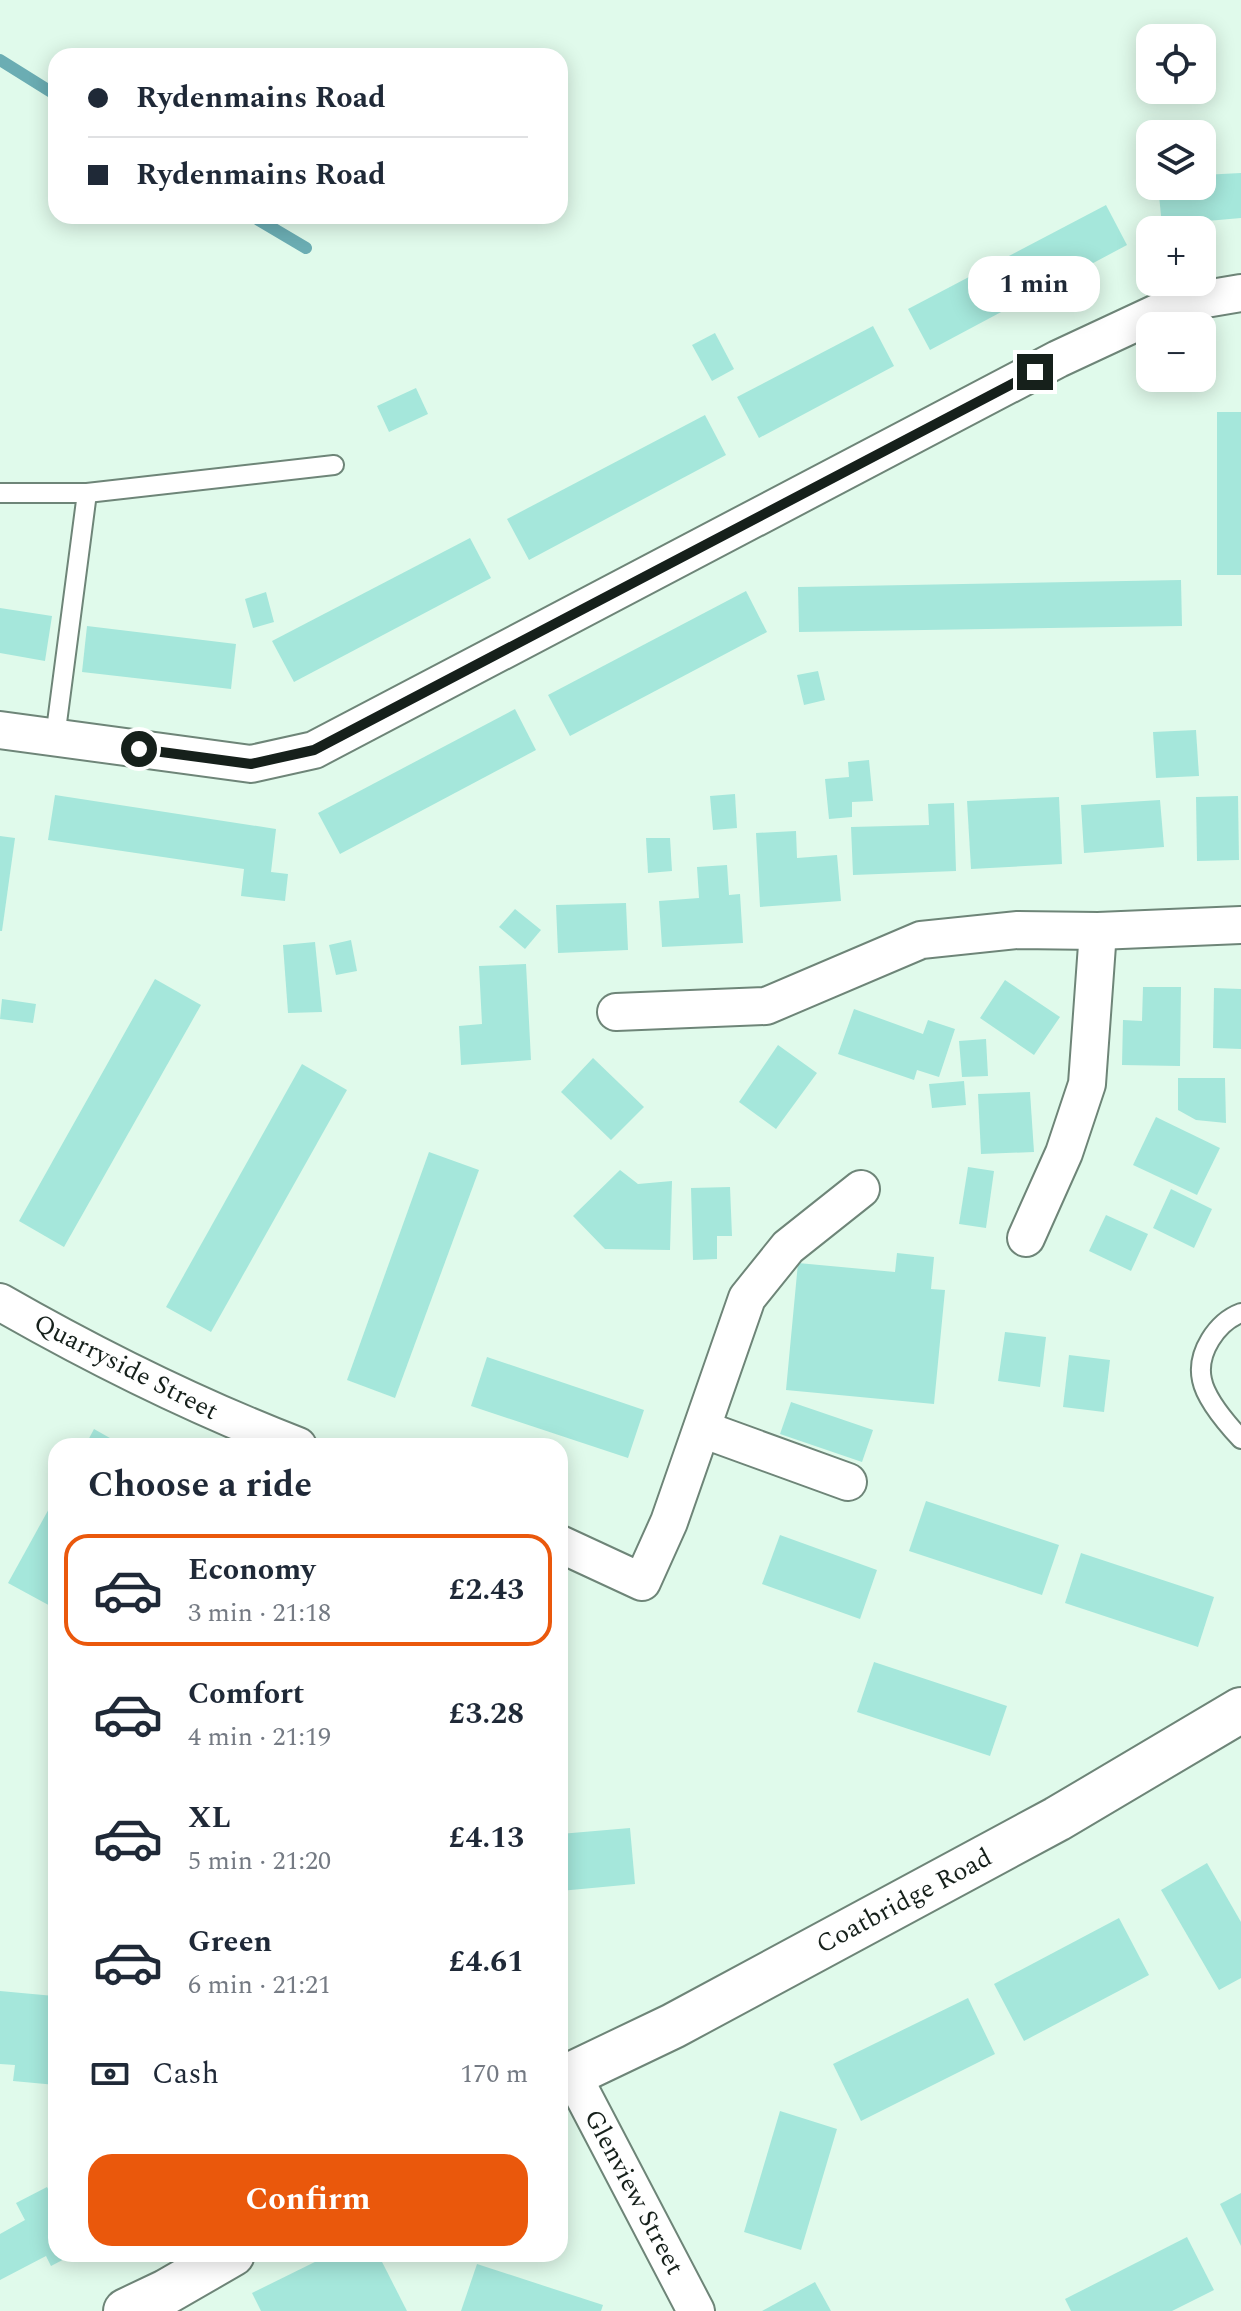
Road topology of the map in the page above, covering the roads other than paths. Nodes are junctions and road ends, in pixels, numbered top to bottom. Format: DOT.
graph roads {
  1 [pos="1241,293"];
  2 [pos="334,465"];
  3 [pos="0,493"];
  4 [pos="87,493"];
  5 [pos="0,730"];
  6 [pos="55,738"];
  7 [pos="1241,925"];
  8 [pos="1098,931"];
  9 [pos="616,1012"];
  10 [pos="861,1189"];
  11 [pos="1026,1238"];
  12 [pos="0,1302"];
  13 [pos="1241,1313"];
  14 [pos="702,1429"];
  15 [pos="278,1438"];
  16 [pos="1241,1439"];
  17 [pos="848,1482"];
  18 [pos="568,1548"];
  19 [pos="1240,1713"];
  20 [pos="568,2076"];
  21 [pos="568,2081"];
  22 [pos="222,2262"];
  23 [pos="170,2302"];
  24 [pos="126,2311"];
  25 [pos="696,2311"];
  1 -- 6 [label="street"];
  2 -- 4 [label="lane"];
  3 -- 4 [label="lane"];
  4 -- 6 [label="lane"];
  5 -- 6 [label="street"];
  7 -- 8 [label="street"];
  8 -- 9 [label="street"];
  8 -- 11 [label="street"];
  10 -- 14 [label="street"];
  12 -- 15 [label="street, Quarryside Street"];
  13 -- 16 [label="lane"];
  14 -- 17 [label="street"];
  14 -- 18 [label="street"];
  19 -- 20 [label="main road, Coatbridge Road"];
  21 -- 25 [label="street, Glenview Street"];
  22 -- 23 [label="main road"];
  23 -- 24 [label="main road"];
}
